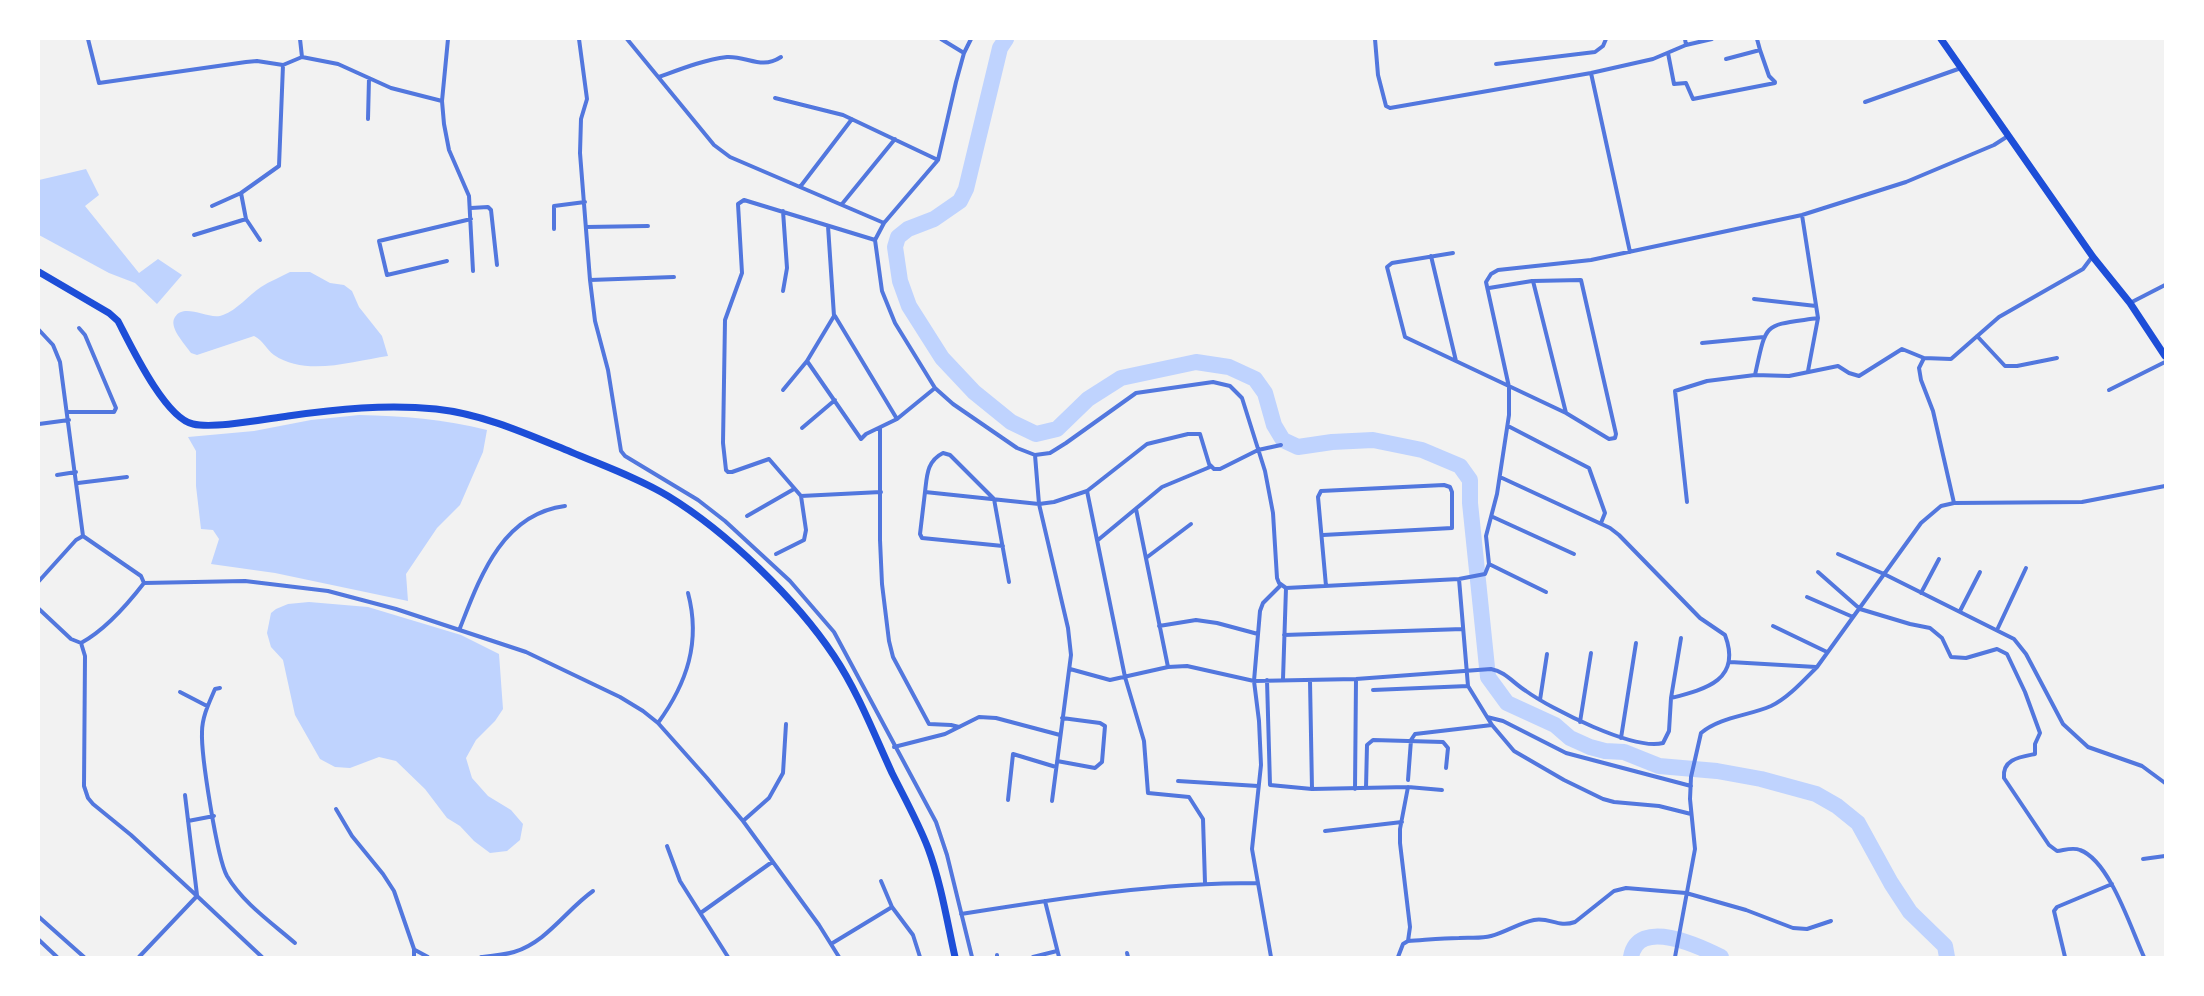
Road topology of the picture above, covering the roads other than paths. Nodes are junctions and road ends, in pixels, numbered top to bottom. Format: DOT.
graph roads {
  1 [pos="88,39"];
  2 [pos="300,39"];
  3 [pos="448,39"];
  4 [pos="579,39"];
  5 [pos="627,39"];
  6 [pos="941,39"];
  7 [pos="971,39"];
  8 [pos="1375,39"];
  9 [pos="1606,39"];
  10 [pos="1685,39"];
  11 [pos="1712,39"];
  12 [pos="1757,39"];
  13 [pos="1941,39"];
  14 [pos="1686,45"];
  15 [pos="1760,50"];
  16 [pos="964,53"];
  17 [pos="1668,53"];
  18 [pos="302,57"];
  19 [pos="782,57"];
  20 [pos="1726,59"];
  21 [pos="1496,64"];
  22 [pos="283,65"];
  23 [pos="1961,68"];
  24 [pos="1591,73"];
  25 [pos="659,77"];
  26 [pos="369,78"];
  27 [pos="775,98"];
  28 [pos="442,101"];
  29 [pos="1865,102"];
  30 [pos="852,118"];
  31 [pos="368,119"];
  32 [pos="2008,136"];
  33 [pos="895,138"];
  34 [pos="938,160"];
  35 [pos="800,187"];
  36 [pos="241,193"];
  37 [pos="585,202"];
  38 [pos="842,204"];
  39 [pos="212,206"];
  40 [pos="471,208"];
  41 [pos="783,211"];
  42 [pos="1802,215"];
  43 [pos="246,219"];
  44 [pos="471,219"];
  45 [pos="884,223"];
  46 [pos="648,226"];
  47 [pos="828,226"];
  48 [pos="586,227"];
  49 [pos="554,229"];
  50 [pos="194,235"];
  51 [pos="260,240"];
  52 [pos="875,240"];
  53 [pos="1630,252"];
  54 [pos="1453,253"];
  55 [pos="1431,256"];
  56 [pos="2093,257"];
  57 [pos="447,261"];
  58 [pos="496,265"];
  59 [pos="473,271"];
  60 [pos="39,272"];
  61 [pos="675,277"];
  62 [pos="590,280"];
  63 [pos="1533,281"];
  64 [pos="2165,285"];
  65 [pos="1489,288"];
  66 [pos="783,291"];
  67 [pos="1754,299"];
  68 [pos="2130,303"];
  69 [pos="1816,306"];
  70 [pos="834,316"];
  71 [pos="1818,318"];
  72 [pos="79,328"];
  73 [pos="39,330"];
  74 [pos="1977,336"];
  75 [pos="1764,338"];
  76 [pos="1702,343"];
  77 [pos="2165,356"];
  78 [pos="1924,358"];
  79 [pos="2057,358"];
  80 [pos="807,361"];
  81 [pos="1456,361"];
  82 [pos="2165,362"];
  83 [pos="1808,372"];
  84 [pos="1755,375"];
  85 [pos="1509,387"];
  86 [pos="935,388"];
  87 [pos="783,390"];
  88 [pos="2109,390"];
  89 [pos="835,400"];
  90 [pos="68,412"];
  91 [pos="1566,413"];
  92 [pos="897,418"];
  93 [pos="69,420"];
  94 [pos="39,424"];
  95 [pos="1508,426"];
  96 [pos="802,428"];
  97 [pos="880,428"];
  98 [pos="1281,445"];
  99 [pos="1258,450"];
  100 [pos="1035,455"];
  101 [pos="1210,464"];
  102 [pos="76,472"];
  103 [pos="57,475"];
  104 [pos="127,477"];
  105 [pos="1500,477"];
  106 [pos="78,483"];
  107 [pos="2165,486"];
  108 [pos="794,489"];
  109 [pos="1088,491"];
  110 [pos="881,492"];
  111 [pos="925,492"];
  112 [pos="801,496"];
  113 [pos="994,499"];
  114 [pos="1687,502"];
  115 [pos="1954,503"];
  116 [pos="1039,504"];
  117 [pos="565,506"];
  118 [pos="1136,508"];
  119 [pos="747,516"];
  120 [pos="1493,517"];
  121 [pos="1601,523"];
  122 [pos="1191,525"];
  123 [pos="1323,535"];
  124 [pos="83,536"];
  125 [pos="1098,540"];
  126 [pos="1003,546"];
  127 [pos="776,554"];
  128 [pos="1574,554"];
  129 [pos="1838,554"];
  130 [pos="1146,558"];
  131 [pos="1939,559"];
  132 [pos="1489,564"];
  133 [pos="2026,568"];
  134 [pos="1818,572"];
  135 [pos="1980,572"];
  136 [pos="1884,574"];
  137 [pos="1459,579"];
  138 [pos="39,581"];
  139 [pos="1009,582"];
  140 [pos="144,583"];
  141 [pos="1283,586"];
  142 [pos="1326,586"];
  143 [pos="1546,592"];
  144 [pos="688,593"];
  145 [pos="1922,593"];
  146 [pos="1808,597"];
  147 [pos="39,609"];
  148 [pos="1860,609"];
  149 [pos="1959,611"];
  150 [pos="1854,618"];
  151 [pos="1159,626"];
  152 [pos="1773,626"];
  153 [pos="460,628"];
  154 [pos="1463,629"];
  155 [pos="1996,630"];
  156 [pos="1258,634"];
  157 [pos="1284,636"];
  158 [pos="1681,638"];
  159 [pos="81,643"];
  160 [pos="1636,643"];
  161 [pos="1827,652"];
  162 [pos="1591,653"];
  163 [pos="1547,654"];
  164 [pos="1730,662"];
  165 [pos="1168,667"];
  166 [pos="1817,667"];
  167 [pos="1070,669"];
  168 [pos="1466,671"];
  169 [pos="1125,677"];
  170 [pos="1283,679"];
  171 [pos="1356,679"];
  172 [pos="1267,680"];
  173 [pos="1254,681"];
  174 [pos="1310,681"];
  175 [pos="1468,686"];
  176 [pos="220,688"];
  177 [pos="1373,690"];
  178 [pos="180,692"];
  179 [pos="1671,698"];
  180 [pos="1540,700"];
  181 [pos="207,706"];
  182 [pos="1486,716"];
  183 [pos="1062,718"];
  184 [pos="1580,722"];
  185 [pos="658,723"];
  186 [pos="786,724"];
  187 [pos="1492,725"];
  188 [pos="959,727"];
  189 [pos="1060,735"];
  190 [pos="1621,738"];
  191 [pos="1411,740"];
  192 [pos="894,747"];
  193 [pos="1057,761"];
  194 [pos="1056,767"];
  195 [pos="1446,768"];
  196 [pos="1408,780"];
  197 [pos="1178,781"];
  198 [pos="2165,783"];
  199 [pos="1258,786"];
  200 [pos="1691,786"];
  201 [pos="1408,787"];
  202 [pos="1366,788"];
  203 [pos="1312,789"];
  204 [pos="1355,789"];
  205 [pos="1442,790"];
  206 [pos="185,795"];
  207 [pos="1008,801"];
  208 [pos="1052,801"];
  209 [pos="336,809"];
  210 [pos="1691,813"];
  211 [pos="214,816"];
  212 [pos="188,821"];
  213 [pos="743,821"];
  214 [pos="1402,822"];
  215 [pos="1325,831"];
  216 [pos="667,846"];
  217 [pos="2165,856"];
  218 [pos="2143,859"];
  219 [pos="772,862"];
  220 [pos="881,881"];
  221 [pos="1205,883"];
  222 [pos="1258,883"];
  223 [pos="2112,884"];
  224 [pos="593,891"];
  225 [pos="1686,893"];
  226 [pos="198,896"];
  227 [pos="1045,901"];
  228 [pos="892,907"];
  229 [pos="701,912"];
  230 [pos="961,914"];
  231 [pos="39,917"];
  232 [pos="1831,921"];
  233 [pos="39,939"];
  234 [pos="1408,941"];
  235 [pos="295,943"];
  236 [pos="831,944"];
  237 [pos="414,949"];
  238 [pos="1057,951"];
  239 [pos="1676,956"];
  240 [pos="57,957"];
  241 [pos="84,957"];
  242 [pos="139,957"];
  243 [pos="262,957"];
  244 [pos="414,957"];
  245 [pos="428,957"];
  246 [pos="481,957"];
  247 [pos="728,957"];
  248 [pos="839,957"];
  249 [pos="920,957"];
  250 [pos="955,957"];
  251 [pos="972,957"];
  252 [pos="1033,957"];
  253 [pos="1059,957"];
  254 [pos="1271,957"];
  255 [pos="1398,957"];
  256 [pos="2065,957"];
  257 [pos="2144,957"];
  1 -- 22 [label="street"];
  2 -- 18 [label="street"];
  3 -- 28 [label="street"];
  4 -- 37 [label="street"];
  5 -- 25 [label="street"];
  6 -- 16 [label="street"];
  7 -- 16 [label="street"];
  8 -- 24 [label="street"];
  9 -- 21 [label="street"];
  10 -- 14 [label="street"];
  11 -- 14 [label="street"];
  12 -- 15 [label="street"];
  13 -- 23 [label="main road"];
  14 -- 17 [label="street"];
  15 -- 17 [label="street"];
  15 -- 20 [label="street"];
  16 -- 34 [label="street"];
  17 -- 24 [label="street"];
  18 -- 22 [label="street"];
  18 -- 26 [label="street"];
  19 -- 25 [label="street"];
  22 -- 36 [label="street"];
  23 -- 29 [label="street"];
  23 -- 32 [label="main road"];
  24 -- 53 [label="street"];
  25 -- 35 [label="street"];
  26 -- 28 [label="street"];
  26 -- 31 [label="street"];
  27 -- 30 [label="street"];
  28 -- 40 [label="street"];
  30 -- 33 [label="street"];
  30 -- 35 [label="street"];
  32 -- 42 [label="street"];
  32 -- 56 [label="main road"];
  33 -- 34 [label="street"];
  33 -- 38 [label="street"];
  34 -- 45 [label="street"];
  35 -- 38 [label="street"];
  36 -- 39 [label="street"];
  36 -- 43 [label="street"];
  37 -- 48 [label="street"];
  37 -- 49 [label="street"];
  38 -- 45 [label="street"];
  40 -- 44 [label="street"];
  40 -- 58 [label="street"];
  41 -- 47 [label="street"];
  41 -- 66 [label="street"];
  41 -- 108 [label="street"];
  42 -- 53 [label="street"];
  42 -- 69 [label="street"];
  43 -- 50 [label="street"];
  43 -- 51 [label="street"];
  44 -- 57 [label="street"];
  44 -- 59 [label="street"];
  45 -- 52 [label="street"];
  46 -- 48 [label="street"];
  47 -- 52 [label="street"];
  47 -- 70 [label="street"];
  48 -- 62 [label="street"];
  52 -- 86 [label="street"];
  53 -- 65 [label="street"];
  54 -- 55 [label="street"];
  55 -- 81 [label="street"];
  55 -- 81 [label="street"];
  56 -- 68 [label="main road"];
  56 -- 74 [label="street"];
  60 -- 250 [label="main road"];
  61 -- 62 [label="street"];
  62 -- 192 [label="street"];
  63 -- 65 [label="street"];
  63 -- 91 [label="street"];
  63 -- 91 [label="street"];
  64 -- 68 [label="street"];
  65 -- 85 [label="street"];
  67 -- 69 [label="street"];
  68 -- 77 [label="main road"];
  69 -- 71 [label="street"];
  70 -- 80 [label="street"];
  70 -- 92 [label="street"];
  71 -- 75 [label="street"];
  71 -- 83 [label="street"];
  72 -- 90 [label="street"];
  73 -- 90 [label="street"];
  74 -- 78 [label="street"];
  74 -- 79 [label="street"];
  75 -- 76 [label="street"];
  75 -- 84 [label="street"];
  78 -- 83 [label="street"];
  78 -- 115 [label="street"];
  80 -- 87 [label="street"];
  80 -- 89 [label="street"];
  81 -- 85 [label="street"];
  82 -- 88 [label="street"];
  83 -- 84 [label="street"];
  84 -- 114 [label="street"];
  85 -- 91 [label="street"];
  85 -- 95 [label="street"];
  86 -- 92 [label="street"];
  86 -- 100 [label="street"];
  89 -- 96 [label="street"];
  89 -- 97 [label="street"];
  90 -- 93 [label="street"];
  92 -- 97 [label="street"];
  93 -- 94 [label="street"];
  93 -- 102 [label="street"];
  95 -- 105 [label="street"];
  95 -- 121 [label="street"];
  97 -- 110 [label="street"];
  98 -- 99 [label="street"];
  99 -- 100 [label="street"];
  99 -- 101 [label="street"];
  99 -- 141 [label="street"];
  100 -- 116 [label="street"];
  101 -- 109 [label="street"];
  101 -- 118 [label="street"];
  102 -- 103 [label="street"];
  102 -- 106 [label="street"];
  104 -- 106 [label="street"];
  105 -- 120 [label="street"];
  105 -- 121 [label="street"];
  106 -- 124 [label="street"];
  107 -- 115 [label="street"];
  108 -- 112 [label="street"];
  108 -- 119 [label="street"];
  109 -- 116 [label="street"];
  109 -- 125 [label="street"];
  110 -- 112 [label="street"];
  110 -- 188 [label="street"];
  111 -- 113 [label="street"];
  111 -- 113 [label="street"];
  111 -- 126 [label="street"];
  112 -- 127 [label="street"];
  113 -- 116 [label="street"];
  113 -- 126 [label="street"];
  115 -- 136 [label="street"];
  116 -- 167 [label="street"];
  117 -- 153 [label="street"];
  118 -- 125 [label="street"];
  118 -- 130 [label="street"];
  120 -- 128 [label="street"];
  120 -- 132 [label="street"];
  121 -- 164 [label="street"];
  122 -- 130 [label="street"];
  123 -- 123 [label="street"];
  123 -- 142 [label="street"];
  124 -- 138 [label="street"];
  124 -- 140 [label="street"];
  125 -- 169 [label="street"];
  126 -- 139 [label="street"];
  129 -- 136 [label="street"];
  130 -- 151 [label="street"];
  131 -- 145 [label="street"];
  132 -- 137 [label="street"];
  132 -- 143 [label="street"];
  133 -- 155 [label="street"];
  134 -- 148 [label="street"];
  135 -- 149 [label="street"];
  136 -- 145 [label="street"];
  136 -- 148 [label="street"];
  137 -- 142 [label="street"];
  137 -- 154 [label="street"];
  140 -- 153 [label="street"];
  140 -- 159 [label="street"];
  141 -- 142 [label="street"];
  141 -- 156 [label="street"];
  141 -- 157 [label="street"];
  144 -- 185 [label="street"];
  145 -- 149 [label="street"];
  146 -- 150 [label="street"];
  147 -- 159 [label="street"];
  148 -- 150 [label="street"];
  148 -- 223 [label="street"];
  149 -- 155 [label="street"];
  150 -- 161 [label="street"];
  151 -- 156 [label="street"];
  151 -- 165 [label="street"];
  152 -- 161 [label="street"];
  153 -- 185 [label="street"];
  154 -- 157 [label="street"];
  154 -- 168 [label="street"];
  155 -- 198 [label="street"];
  156 -- 173 [label="street"];
  157 -- 170 [label="street"];
  158 -- 179 [label="street"];
  159 -- 226 [label="street"];
  160 -- 190 [label="street"];
  161 -- 166 [label="street"];
  162 -- 184 [label="street"];
  163 -- 180 [label="street"];
  164 -- 166 [label="street"];
  164 -- 179 [label="street"];
  165 -- 169 [label="street"];
  165 -- 173 [label="street"];
  166 -- 200 [label="street"];
  167 -- 169 [label="street"];
  167 -- 183 [label="street"];
  168 -- 171 [label="street"];
  168 -- 175 [label="street"];
  168 -- 180 [label="street"];
  169 -- 221 [label="street"];
  170 -- 172 [label="street"];
  170 -- 174 [label="street"];
  171 -- 174 [label="street"];
  171 -- 204 [label="street"];
  172 -- 173 [label="street"];
  172 -- 203 [label="street"];
  173 -- 199 [label="street"];
  174 -- 203 [label="street"];
  175 -- 177 [label="street"];
  175 -- 182 [label="street"];
  176 -- 181 [label="street"];
  178 -- 181 [label="street"];
  179 -- 190 [label="street"];
  180 -- 184 [label="street"];
  181 -- 211 [label="street"];
  182 -- 187 [label="street"];
  182 -- 200 [label="street"];
  183 -- 189 [label="street"];
  183 -- 193 [label="street"];
  184 -- 190 [label="street"];
  185 -- 213 [label="street"];
  186 -- 213 [label="street"];
  187 -- 191 [label="street"];
  187 -- 210 [label="street"];
  188 -- 189 [label="street"];
  188 -- 192 [label="street"];
  189 -- 193 [label="street"];
  191 -- 195 [label="street"];
  191 -- 196 [label="street"];
  191 -- 202 [label="street"];
  192 -- 230 [label="street"];
  193 -- 194 [label="street"];
  194 -- 207 [label="street"];
  194 -- 208 [label="street"];
  197 -- 199 [label="street"];
  199 -- 222 [label="street"];
  200 -- 210 [label="street"];
  201 -- 202 [label="street"];
  201 -- 205 [label="street"];
  201 -- 214 [label="street"];
  202 -- 204 [label="street"];
  203 -- 204 [label="street"];
  206 -- 212 [label="street"];
  209 -- 237 [label="street"];
  210 -- 225 [label="street"];
  211 -- 212 [label="street"];
  211 -- 235 [label="street"];
  212 -- 226 [label="street"];
  213 -- 219 [label="street"];
  214 -- 215 [label="street"];
  214 -- 234 [label="street"];
  216 -- 229 [label="street"];
  217 -- 218 [label="street"];
  219 -- 229 [label="street"];
  219 -- 236 [label="street"];
  220 -- 228 [label="street"];
  221 -- 222 [label="street"];
  221 -- 227 [label="street"];
  222 -- 254 [label="street"];
  223 -- 256 [label="street"];
  223 -- 257 [label="street"];
  224 -- 246 [label="street"];
  225 -- 232 [label="street"];
  225 -- 234 [label="street"];
  225 -- 239 [label="street"];
  226 -- 242 [label="street"];
  226 -- 243 [label="street"];
  227 -- 230 [label="street"];
  227 -- 238 [label="street"];
  228 -- 236 [label="street"];
  228 -- 249 [label="street"];
  229 -- 247 [label="street"];
  230 -- 251 [label="street"];
  231 -- 241 [label="street"];
  233 -- 240 [label="street"];
  234 -- 255 [label="street"];
  236 -- 248 [label="street"];
  237 -- 244 [label="street"];
  237 -- 245 [label="street"];
  238 -- 252 [label="street"];
  238 -- 253 [label="street"];
}
